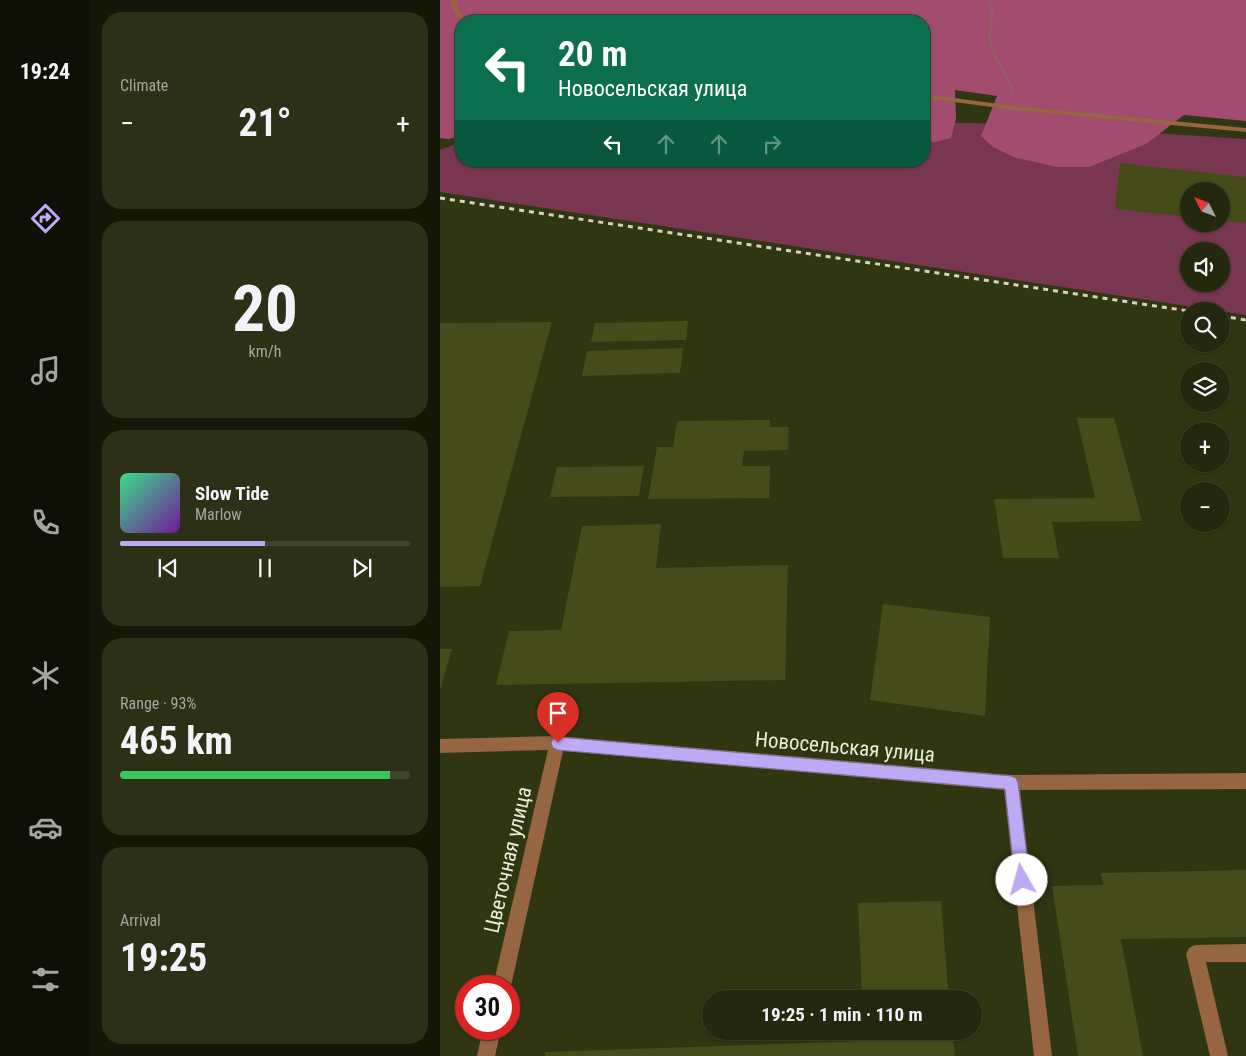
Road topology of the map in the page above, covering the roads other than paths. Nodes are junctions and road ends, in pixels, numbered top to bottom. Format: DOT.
graph roads {
  1 [pos="453,0"];
  2 [pos="460,15"];
  3 [pos="930,97"];
  4 [pos="1246,130"];
  5 [pos="558,743"];
  6 [pos="440,746"];
  7 [pos="1246,781"];
  8 [pos="1011,783"];
  9 [pos="1246,953"];
  10 [pos="505,975"];
  11 [pos="490,1040"];
  12 [pos="486,1056"];
  13 [pos="1043,1056"];
  14 [pos="1219,1056"];
  1 -- 2 [label="street"];
  3 -- 4 [label="street"];
  5 -- 6 [label="street, Новосельская улица"];
  5 -- 8 [label="street, Новосельская улица"];
  5 -- 10 [label="street, Цветочная улица"];
  7 -- 8 [label="street, Новосельская улица"];
  8 -- 13 [label="street"];
  9 -- 14 [label="street"];
  11 -- 12 [label="street"];
}
